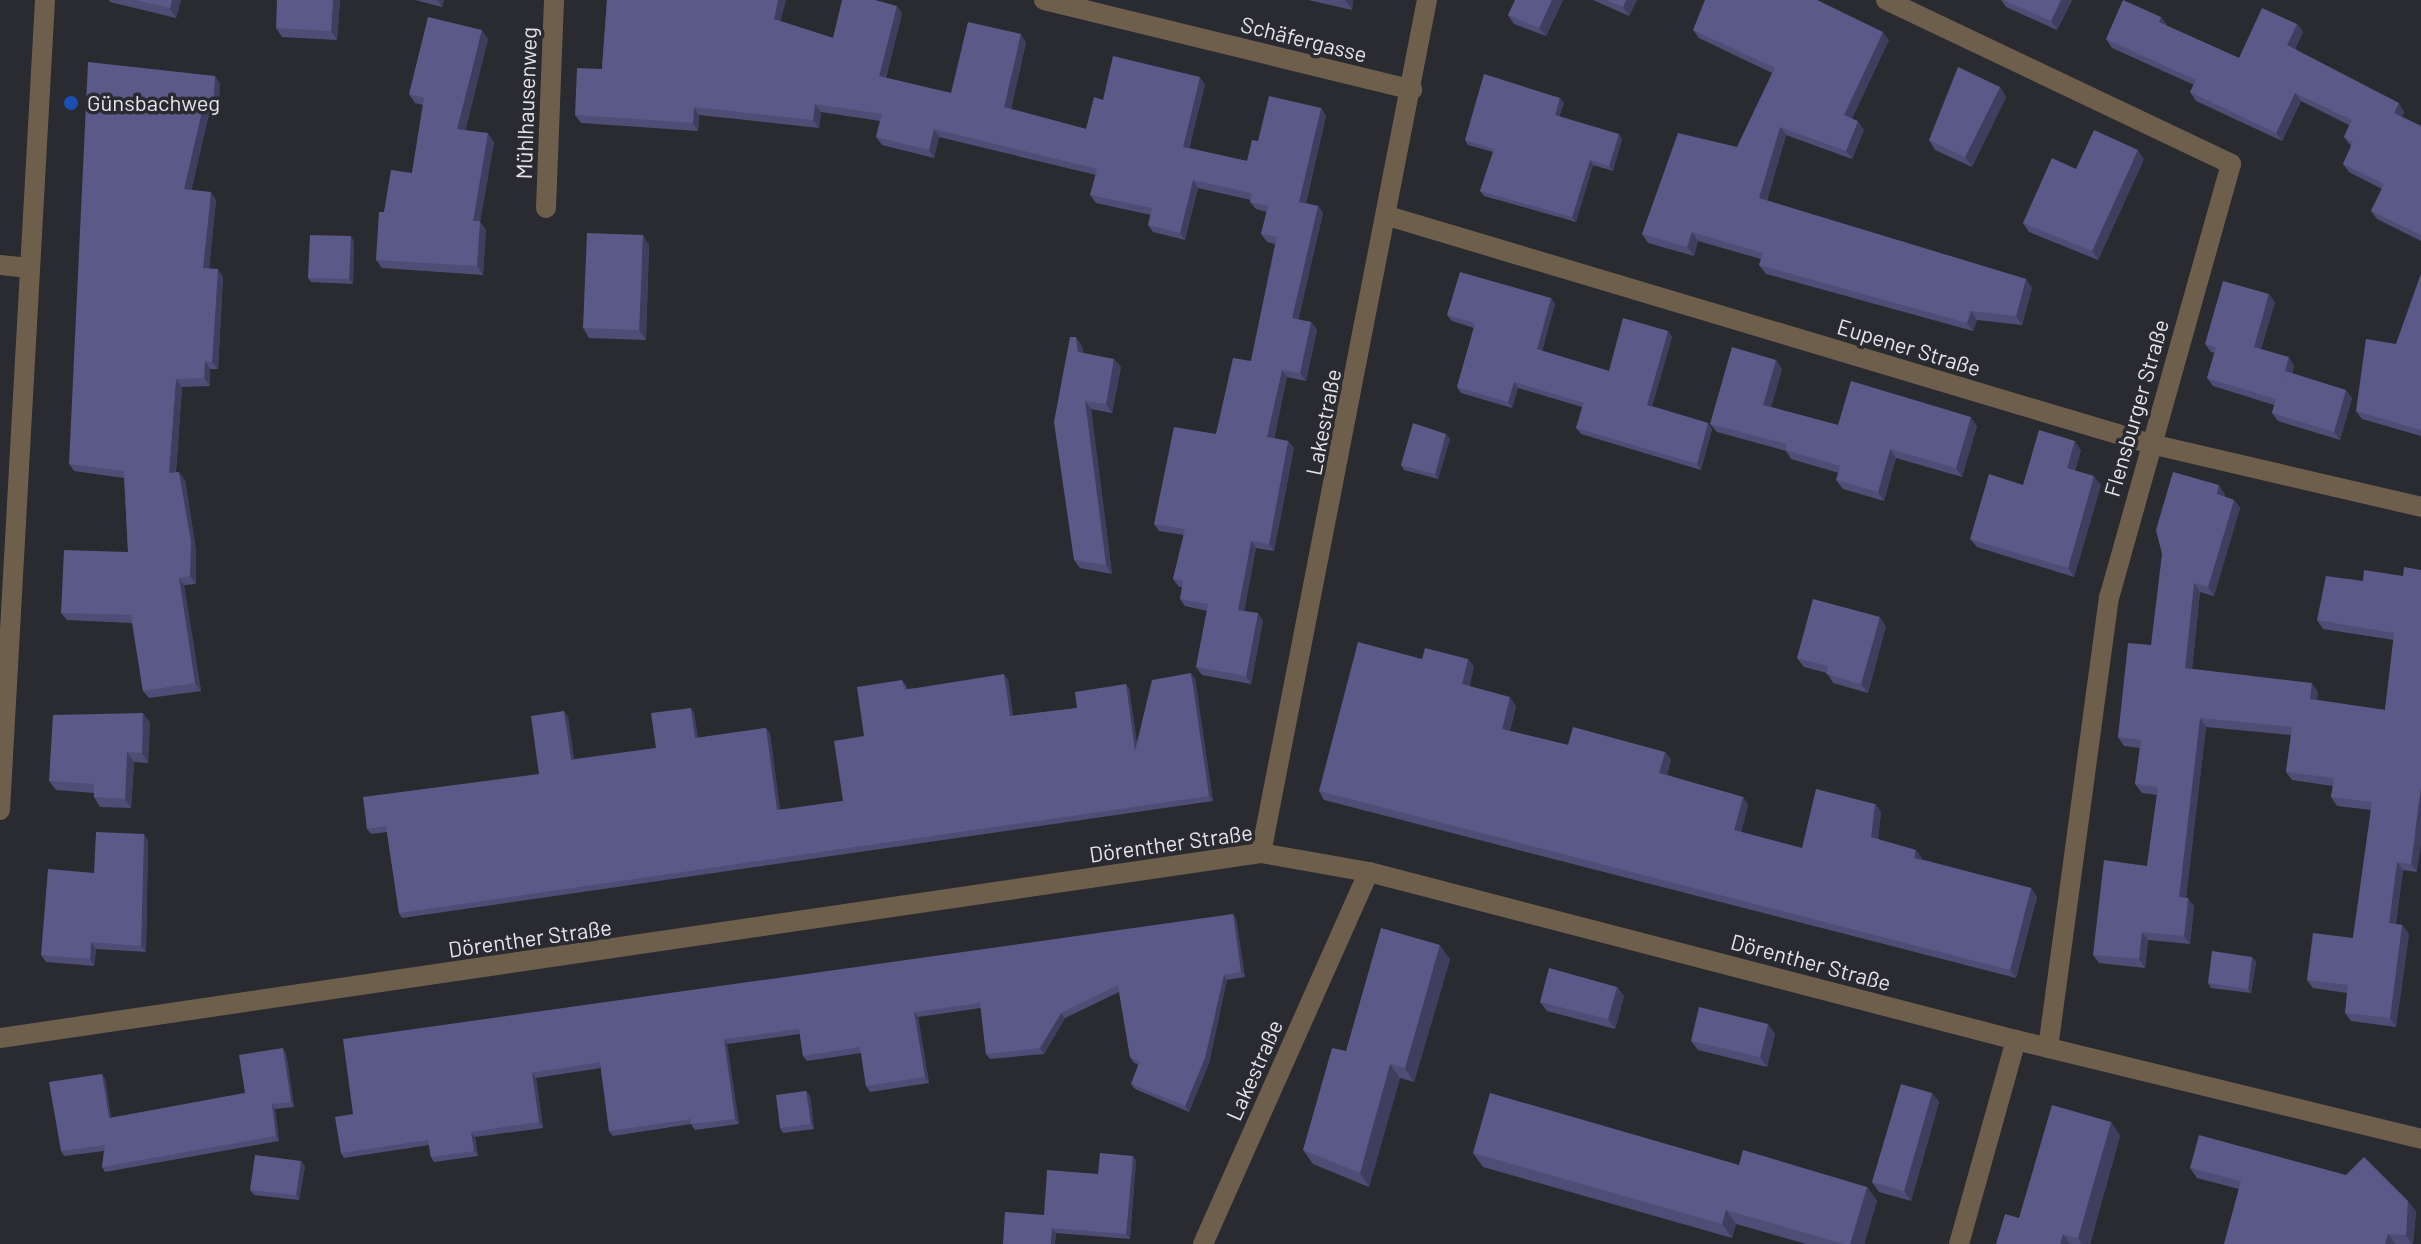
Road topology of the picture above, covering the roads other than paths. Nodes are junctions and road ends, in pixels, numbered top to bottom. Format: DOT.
graph roads {
  1 [pos="45,0"];
  2 [pos="554,0"];
  3 [pos="1044,0"];
  4 [pos="1427,0"];
  5 [pos="1886,0"];
  6 [pos="1066,3"];
  7 [pos="1412,90"];
  8 [pos="546,208"];
  9 [pos="1388,216"];
  10 [pos="0,265"];
  11 [pos="29,268"];
  12 [pos="2151,444"];
  13 [pos="2421,507"];
  14 [pos="8,526"];
  15 [pos="1,781"];
  16 [pos="0,810"];
  17 [pos="1261,853"];
  18 [pos="1369,872"];
  19 [pos="0,1038"];
  20 [pos="2016,1040"];
  21 [pos="2048,1048"];
  22 [pos="2421,1139"];
  23 [pos="1203,1244"];
  24 [pos="1959,1244"];
  1 -- 11 [label="street"];
  2 -- 8 [label="street, Mühlhausenweg"];
  3 -- 6 [label="street, Schäfergasse"];
  4 -- 7 [label="street, Lakestraße"];
  5 -- 12 [label="street, Flensburger Straße"];
  6 -- 7 [label="street, Schäfergasse"];
  7 -- 9 [label="street, Lakestraße"];
  9 -- 12 [label="street, Eupener Straße"];
  9 -- 17 [label="street, Lakestraße"];
  10 -- 11 [label="street"];
  11 -- 14 [label="street"];
  12 -- 13 [label="street, Eupener Straße"];
  12 -- 21 [label="street, Flensburger Straße"];
  14 -- 15 [label="street"];
  15 -- 16 [label="street"];
  17 -- 18 [label="street, Dörenther Straße"];
  17 -- 19 [label="street, Dörenther Straße"];
  18 -- 20 [label="street, Dörenther Straße"];
  18 -- 23 [label="street, Lakestraße"];
  20 -- 21 [label="street, Dörenther Straße"];
  20 -- 24 [label="street"];
  21 -- 22 [label="street, Dörenther Straße"];
}
